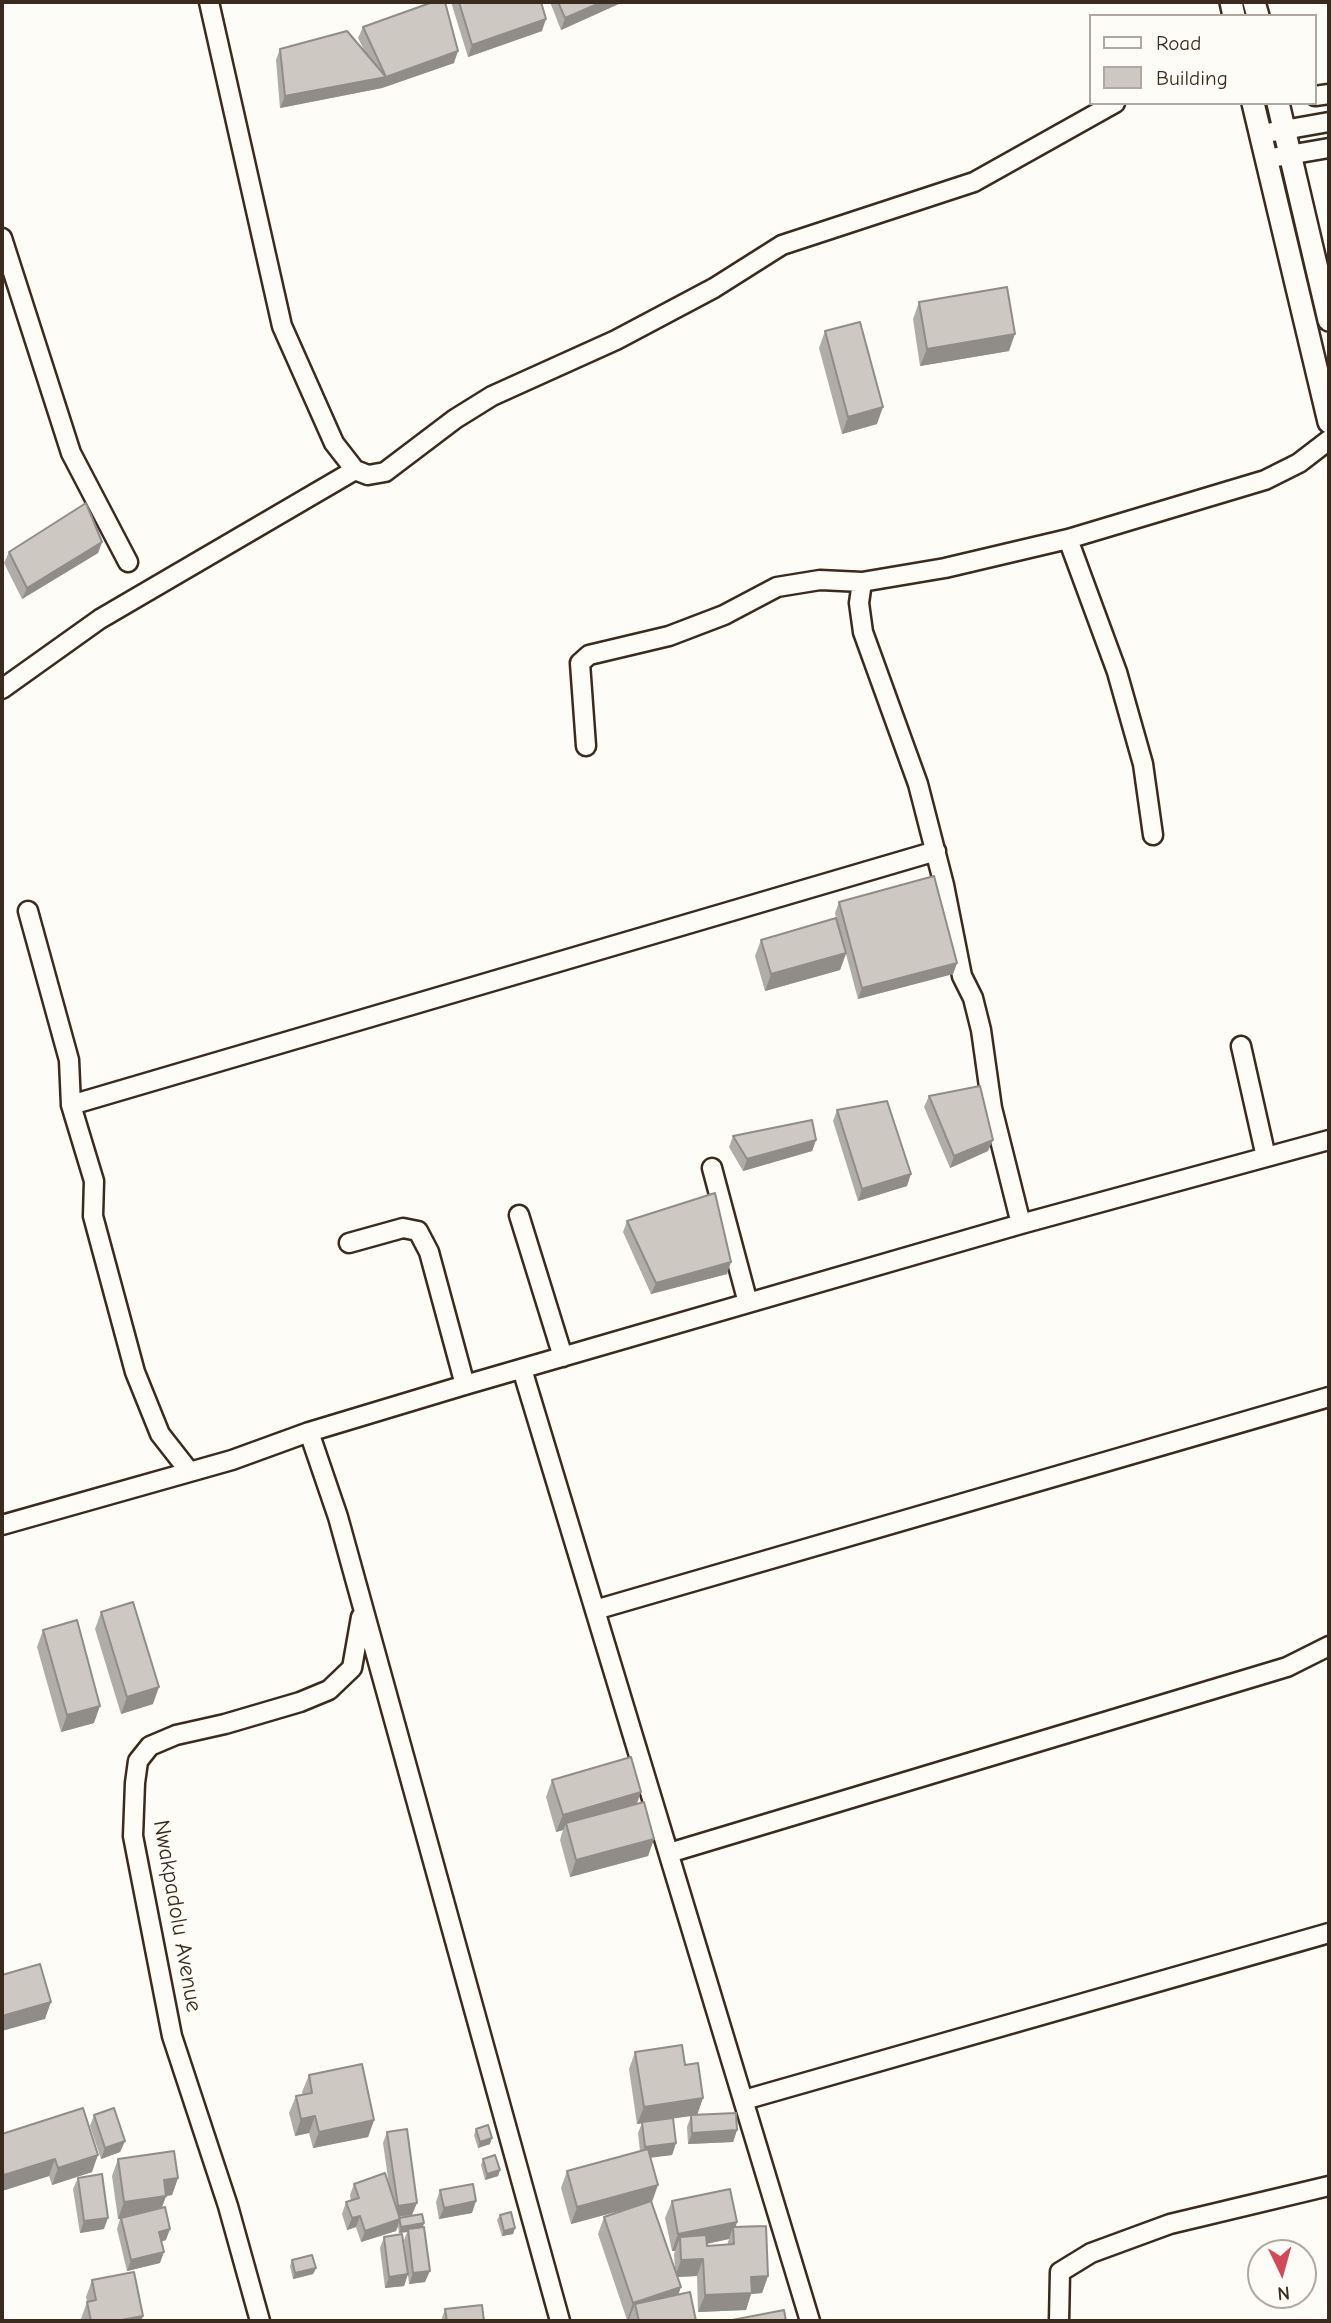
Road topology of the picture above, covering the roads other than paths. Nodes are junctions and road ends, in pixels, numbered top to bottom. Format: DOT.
graph roads {
  1 [pos="209,2"];
  2 [pos="1111,105"];
  3 [pos="1265,105"];
  4 [pos="1266,105"];
  5 [pos="1329,122"];
  6 [pos="1284,130"];
  7 [pos="1261,134"];
  8 [pos="1329,148"];
  9 [pos="1290,155"];
  10 [pos="1266,159"];
  11 [pos="2,238"];
  12 [pos="1329,320"];
  13 [pos="1329,422"];
  14 [pos="1329,440"];
  15 [pos="355,470"];
  16 [pos="1068,539"];
  17 [pos="128,562"];
  18 [pos="862,582"];
  19 [pos="2,689"];
  20 [pos="586,746"];
  21 [pos="1153,835"];
  22 [pos="936,851"];
  23 [pos="28,911"];
  24 [pos="1241,1046"];
  25 [pos="71,1105"];
  26 [pos="1329,1140"];
  27 [pos="1266,1157"];
  28 [pos="712,1168"];
  29 [pos="519,1215"];
  30 [pos="1021,1224"];
  31 [pos="349,1243"];
  32 [pos="748,1304"];
  33 [pos="563,1357"];
  34 [pos="522,1369"];
  35 [pos="465,1385"];
  36 [pos="1329,1397"];
  37 [pos="309,1432"];
  38 [pos="189,1471"];
  39 [pos="2,1525"];
  40 [pos="362,1610"];
  41 [pos="595,1610"];
  42 [pos="1329,1646"];
  43 [pos="669,1853"];
  44 [pos="1329,1933"];
  45 [pos="744,2100"];
  46 [pos="1329,2186"];
  47 [pos="260,2321"];
  48 [pos="560,2321"];
  49 [pos="810,2321"];
  50 [pos="1059,2321"];
  1 -- 15 [label="street"];
  2 -- 15 [label="street"];
  3 -- 7 [label="street"];
  4 -- 6 [label="street"];
  5 -- 6 [label="street"];
  6 -- 7 [label="street"];
  6 -- 9 [label="street"];
  7 -- 10 [label="street"];
  8 -- 9 [label="street"];
  9 -- 10 [label="street"];
  9 -- 12 [label="street"];
  10 -- 13 [label="street"];
  11 -- 17 [label="street"];
  14 -- 16 [label="street"];
  15 -- 19 [label="street"];
  16 -- 18 [label="street"];
  16 -- 21 [label="street"];
  18 -- 20 [label="street"];
  18 -- 22 [label="street"];
  22 -- 25 [label="street"];
  22 -- 30 [label="street"];
  23 -- 25 [label="street"];
  24 -- 27 [label="street"];
  25 -- 38 [label="street"];
  26 -- 27 [label="street"];
  27 -- 30 [label="street"];
  28 -- 32 [label="street"];
  29 -- 33 [label="street"];
  30 -- 32 [label="street"];
  31 -- 35 [label="street"];
  32 -- 33 [label="street"];
  33 -- 34 [label="street"];
  34 -- 35 [label="street"];
  34 -- 41 [label="street"];
  35 -- 37 [label="street"];
  36 -- 41 [label="street"];
  37 -- 38 [label="street"];
  37 -- 40 [label="street"];
  38 -- 39 [label="street"];
  40 -- 47 [label="street, Nwakpadolu Avenue"];
  40 -- 48 [label="street"];
  41 -- 43 [label="street"];
  42 -- 43 [label="street"];
  43 -- 45 [label="street"];
  44 -- 45 [label="street"];
  45 -- 49 [label="street"];
  46 -- 50 [label="street"];
}
